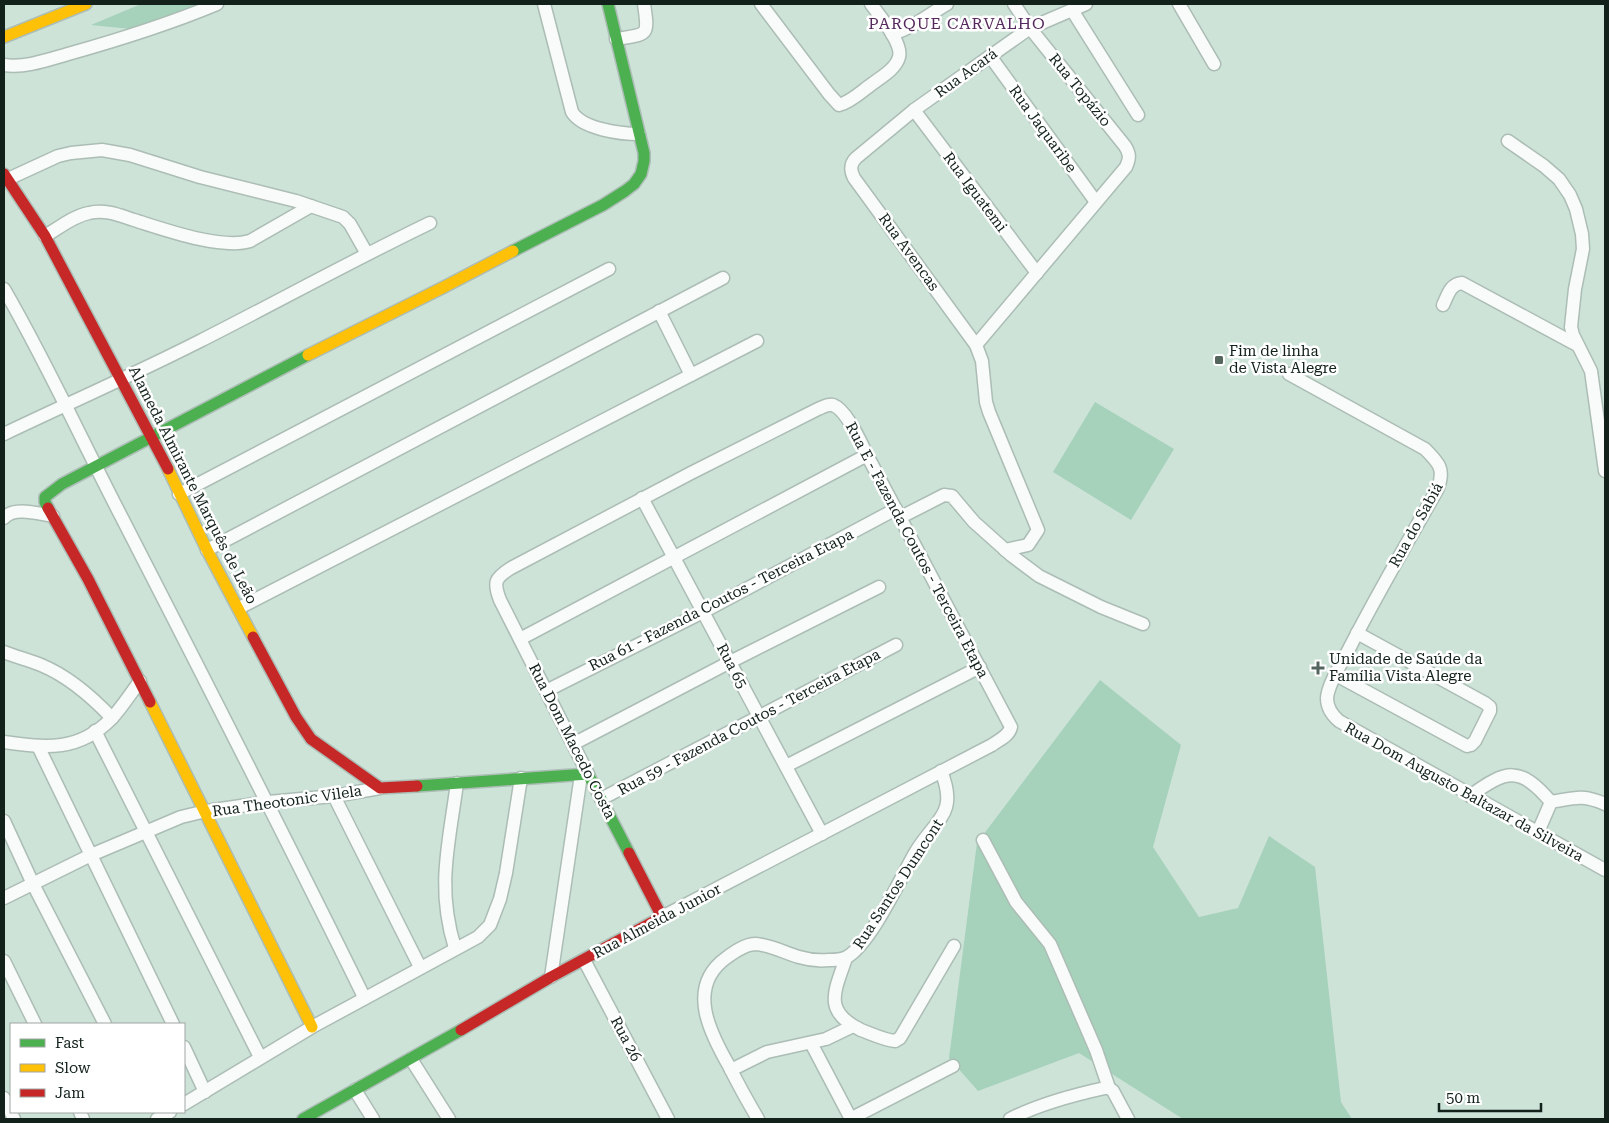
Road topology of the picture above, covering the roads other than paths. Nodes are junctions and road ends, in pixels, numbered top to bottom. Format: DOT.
graph roads {
  1 [pos="86,4"];
  2 [pos="217,4"];
  3 [pos="544,4"];
  4 [pos="608,4"];
  5 [pos="644,4"];
  6 [pos="761,4"];
  7 [pos="871,4"];
  8 [pos="947,4"];
  9 [pos="1014,4"];
  10 [pos="1086,4"];
  11 [pos="1179,4"];
  12 [pos="1066,9"];
  13 [pos="1030,28"];
  14 [pos="892,34"];
  15 [pos="4,37"];
  16 [pos="616,39"];
  17 [pos="990,56"];
  18 [pos="1214,64"];
  19 [pos="4,65"];
  20 [pos="914,110"];
  21 [pos="1138,115"];
  22 [pos="639,134"];
  23 [pos="1508,141"];
  24 [pos="856,158"];
  25 [pos="6,176"];
  26 [pos="1096,202"];
  27 [pos="310,206"];
  28 [pos="430,223"];
  29 [pos="45,236"];
  30 [pos="366,254"];
  31 [pos="609,269"];
  32 [pos="1036,273"];
  33 [pos="723,278"];
  34 [pos="4,289"];
  35 [pos="1443,305"];
  36 [pos="659,311"];
  37 [pos="757,341"];
  38 [pos="976,345"];
  39 [pos="1577,345"];
  40 [pos="1290,374"];
  41 [pos="692,375"];
  42 [pos="122,380"];
  43 [pos="66,405"];
  44 [pos="4,434"];
  45 [pos="152,437"];
  46 [pos="868,455"];
  47 [pos="95,466"];
  48 [pos="1605,471"];
  49 [pos="179,494"];
  50 [pos="642,498"];
  51 [pos="899,513"];
  52 [pos="53,516"];
  53 [pos="4,518"];
  54 [pos="207,550"];
  55 [pos="1005,550"];
  56 [pos="674,557"];
  57 [pos="511,568"];
  58 [pos="879,587"];
  59 [pos="239,608"];
  60 [pos="703,612"];
  61 [pos="1143,624"];
  62 [pos="1357,633"];
  63 [pos="520,639"];
  64 [pos="896,644"];
  65 [pos="4,652"];
  66 [pos="730,662"];
  67 [pos="980,667"];
  68 [pos="1336,675"];
  69 [pos="140,681"];
  70 [pos="546,691"];
  71 [pos="1328,708"];
  72 [pos="759,716"];
  73 [pos="112,718"];
  74 [pos="1011,727"];
  75 [pos="94,731"];
  76 [pos="4,742"];
  77 [pos="573,744"];
  78 [pos="38,746"];
  79 [pos="786,766"];
  80 [pos="351,768"];
  81 [pos="941,771"];
  82 [pos="585,774"];
  83 [pos="521,778"];
  84 [pos="458,783"];
  85 [pos="380,788"];
  86 [pos="338,795"];
  87 [pos="1470,796"];
  88 [pos="601,798"];
  89 [pos="268,802"];
  90 [pos="1551,802"];
  91 [pos="1605,804"];
  92 [pos="206,812"];
  93 [pos="4,821"];
  94 [pos="145,832"];
  95 [pos="1538,832"];
  96 [pos="822,834"];
  97 [pos="984,840"];
  98 [pos="91,855"];
  99 [pos="1605,870"];
  100 [pos="34,884"];
  101 [pos="4,898"];
  102 [pos="662,917"];
  103 [pos="954,946"];
  104 [pos="455,948"];
  105 [pos="846,958"];
  106 [pos="584,960"];
  107 [pos="4,961"];
  108 [pos="420,968"];
  109 [pos="551,977"];
  110 [pos="364,997"];
  111 [pos="35,1023"];
  112 [pos="104,1023"];
  113 [pos="173,1023"];
  114 [pos="854,1026"];
  115 [pos="312,1027"];
  116 [pos="811,1043"];
  117 [pos="185,1049"];
  118 [pos="260,1057"];
  119 [pos="411,1059"];
  120 [pos="952,1066"];
  121 [pos="731,1070"];
  122 [pos="1110,1088"];
  123 [pos="355,1090"];
  124 [pos="205,1092"];
  125 [pos="4,1098"];
  126 [pos="185,1103"];
  127 [pos="10,1111"];
  128 [pos="168,1113"];
  129 [pos="1028,1115"];
  130 [pos="157,1119"];
  131 [pos="303,1119"];
  132 [pos="373,1119"];
  133 [pos="449,1119"];
  134 [pos="668,1119"];
  135 [pos="758,1119"];
  136 [pos="851,1119"];
  137 [pos="1010,1119"];
  138 [pos="1128,1119"];
  1 -- 15 [label="main road"];
  2 -- 19 [label="street"];
  3 -- 22 [label="street"];
  4 -- 16 [label="main road"];
  5 -- 16 [label="street"];
  6 -- 14 [label="street"];
  7 -- 14 [label="street"];
  8 -- 14 [label="street"];
  9 -- 13 [label="street, Rua Topázio"];
  10 -- 12 [label="street, Rua Acará"];
  11 -- 18 [label="street"];
  12 -- 13 [label="street, Rua Acará"];
  12 -- 21 [label="street, Rua Topázio"];
  13 -- 17 [label="street, Rua Acará"];
  13 -- 26 [label="street, Rua Topázio"];
  16 -- 22 [label="main road"];
  17 -- 20 [label="street, Rua Acará"];
  17 -- 26 [label="street, Rua Jaquaribe"];
  20 -- 24 [label="street, Rua Acará"];
  20 -- 32 [label="street, Rua Iguatemi"];
  22 -- 45 [label="main road"];
  23 -- 39 [label="street"];
  24 -- 38 [label="street, Rua Avencas"];
  25 -- 27 [label="street"];
  25 -- 29 [label="main road, Alameda Almirante Marquês de Leão"];
  26 -- 32 [label="street"];
  27 -- 29 [label="street"];
  27 -- 30 [label="street"];
  28 -- 30 [label="street"];
  29 -- 42 [label="main road, Alameda Almirante Marquês de Leão"];
  30 -- 42 [label="street"];
  31 -- 49 [label="street"];
  32 -- 38 [label="street"];
  33 -- 36 [label="street"];
  34 -- 43 [label="street"];
  35 -- 39 [label="street"];
  36 -- 41 [label="street"];
  36 -- 54 [label="street"];
  37 -- 41 [label="street"];
  38 -- 55 [label="street"];
  39 -- 48 [label="street"];
  40 -- 62 [label="street, Rua do Sabiá"];
  41 -- 59 [label="street"];
  42 -- 43 [label="street"];
  42 -- 45 [label="main road, Alameda Almirante Marquês de Leão"];
  43 -- 44 [label="street"];
  43 -- 47 [label="street"];
  45 -- 47 [label="main road"];
  45 -- 49 [label="main road, Alameda Almirante Marquês de Leão"];
  46 -- 50 [label="street, Rua E - Fazenda Coutos - Terceira Etapa"];
  46 -- 51 [label="street, Rua E - Fazenda Coutos - Terceira Etapa"];
  46 -- 56 [label="street"];
  47 -- 52 [label="main road"];
  47 -- 89 [label="street"];
  49 -- 54 [label="main road, Alameda Almirante Marquês de Leão"];
  50 -- 56 [label="street, Rua 65"];
  50 -- 57 [label="street, Rua E - Fazenda Coutos - Terceira Etapa"];
  51 -- 55 [label="street, Rua 61 - Fazenda Coutos - Terceira Etapa"];
  51 -- 60 [label="street, Rua 61 - Fazenda Coutos - Terceira Etapa"];
  51 -- 67 [label="street, Rua E - Fazenda Coutos - Terceira Etapa"];
  52 -- 53 [label="street"];
  52 -- 69 [label="main road"];
  54 -- 59 [label="main road, Alameda Almirante Marquês de Leão"];
  55 -- 61 [label="street"];
  56 -- 60 [label="street, Rua 65"];
  56 -- 63 [label="street"];
  57 -- 63 [label="street, Rua Dom Macedo Costa"];
  58 -- 66 [label="street"];
  59 -- 80 [label="main road, Alameda Almirante Marquês de Leão"];
  60 -- 66 [label="street, Rua 65"];
  60 -- 70 [label="street, Rua 61 - Fazenda Coutos - Terceira Etapa"];
  62 -- 68 [label="street, Rua do Sabiá"];
  62 -- 68 [label="street"];
  63 -- 70 [label="street, Rua Dom Macedo Costa"];
  64 -- 72 [label="street, Rua 59 - Fazenda Coutos - Terceira Etapa"];
  65 -- 73 [label="street"];
  66 -- 72 [label="street, Rua 65"];
  66 -- 77 [label="street"];
  67 -- 74 [label="street, Rua E - Fazenda Coutos - Terceira Etapa"];
  67 -- 79 [label="street"];
  68 -- 71 [label="street, Rua do Sabiá"];
  69 -- 73 [label="street"];
  69 -- 92 [label="main road"];
  70 -- 77 [label="street, Rua Dom Macedo Costa"];
  71 -- 87 [label="street, Rua Dom Augusto Baltazar da Silveira"];
  72 -- 79 [label="street, Rua 65"];
  72 -- 88 [label="street, Rua 59 - Fazenda Coutos - Terceira Etapa"];
  73 -- 75 [label="street"];
  74 -- 81 [label="street, Rua Almeida Junior"];
  75 -- 78 [label="street"];
  75 -- 94 [label="street"];
  76 -- 78 [label="street"];
  77 -- 82 [label="street, Rua Dom Macedo Costa"];
  78 -- 98 [label="street"];
  79 -- 96 [label="street, Rua 65"];
  80 -- 85 [label="main road, Alameda Almirante Marquês de Leão"];
  80 -- 86 [label="street"];
  81 -- 96 [label="street, Rua Almeida Junior"];
  81 -- 105 [label="street, Rua Santos Dumcont"];
  82 -- 83 [label="main road, Rua Theotonic Vilela"];
  82 -- 88 [label="main road, Rua Dom Macedo Costa"];
  82 -- 109 [label="street"];
  83 -- 84 [label="main road, Rua Theotonic Vilela"];
  83 -- 104 [label="street"];
  84 -- 85 [label="main road, Rua Theotonic Vilela"];
  84 -- 104 [label="street"];
  85 -- 86 [label="street, Rua Theotonic Vilela"];
  86 -- 89 [label="street, Rua Theotonic Vilela"];
  86 -- 108 [label="street"];
  87 -- 90 [label="street"];
  87 -- 95 [label="street, Rua Dom Augusto Baltazar da Silveira"];
  88 -- 102 [label="main road, Rua Dom Macedo Costa"];
  89 -- 92 [label="street, Rua Theotonic Vilela"];
  89 -- 110 [label="street"];
  90 -- 91 [label="street"];
  90 -- 95 [label="street"];
  92 -- 94 [label="street, Rua Theotonic Vilela"];
  92 -- 115 [label="main road"];
  93 -- 100 [label="street"];
  94 -- 98 [label="street, Rua Theotonic Vilela"];
  94 -- 118 [label="street"];
  95 -- 99 [label="street, Rua Dom Augusto Baltazar da Silveira"];
  96 -- 102 [label="street, Rua Almeida Junior"];
  97 -- 122 [label="street"];
  98 -- 100 [label="street, Rua Theotonic Vilela"];
  98 -- 113 [label="street"];
  100 -- 101 [label="street, Rua Theotonic Vilela"];
  100 -- 112 [label="street"];
  102 -- 106 [label="main road, Rua Almeida Junior"];
  103 -- 114 [label="street"];
  104 -- 108 [label="street"];
  105 -- 114 [label="street"];
  105 -- 121 [label="street, Rua Santos Dumcont"];
  106 -- 109 [label="main road, Rua Almeida Junior"];
  106 -- 134 [label="street, Rua 26"];
  107 -- 111 [label="street"];
  108 -- 110 [label="street"];
  109 -- 119 [label="main road, Rua Almeida Junior"];
  110 -- 115 [label="street"];
  114 -- 116 [label="street"];
  115 -- 118 [label="street"];
  116 -- 121 [label="street"];
  116 -- 136 [label="street"];
  117 -- 124 [label="street"];
  118 -- 124 [label="street"];
  119 -- 123 [label="main road, Rua Almeida Junior"];
  119 -- 133 [label="street"];
  120 -- 136 [label="street"];
  121 -- 135 [label="street, Rua Santos Dumcont"];
  122 -- 129 [label="street"];
  122 -- 138 [label="street"];
  123 -- 131 [label="main road, Rua Almeida Junior"];
  123 -- 132 [label="street"];
  124 -- 126 [label="street"];
  125 -- 127 [label="street"];
  128 -- 130 [label="street"];
  129 -- 137 [label="street"];
}
